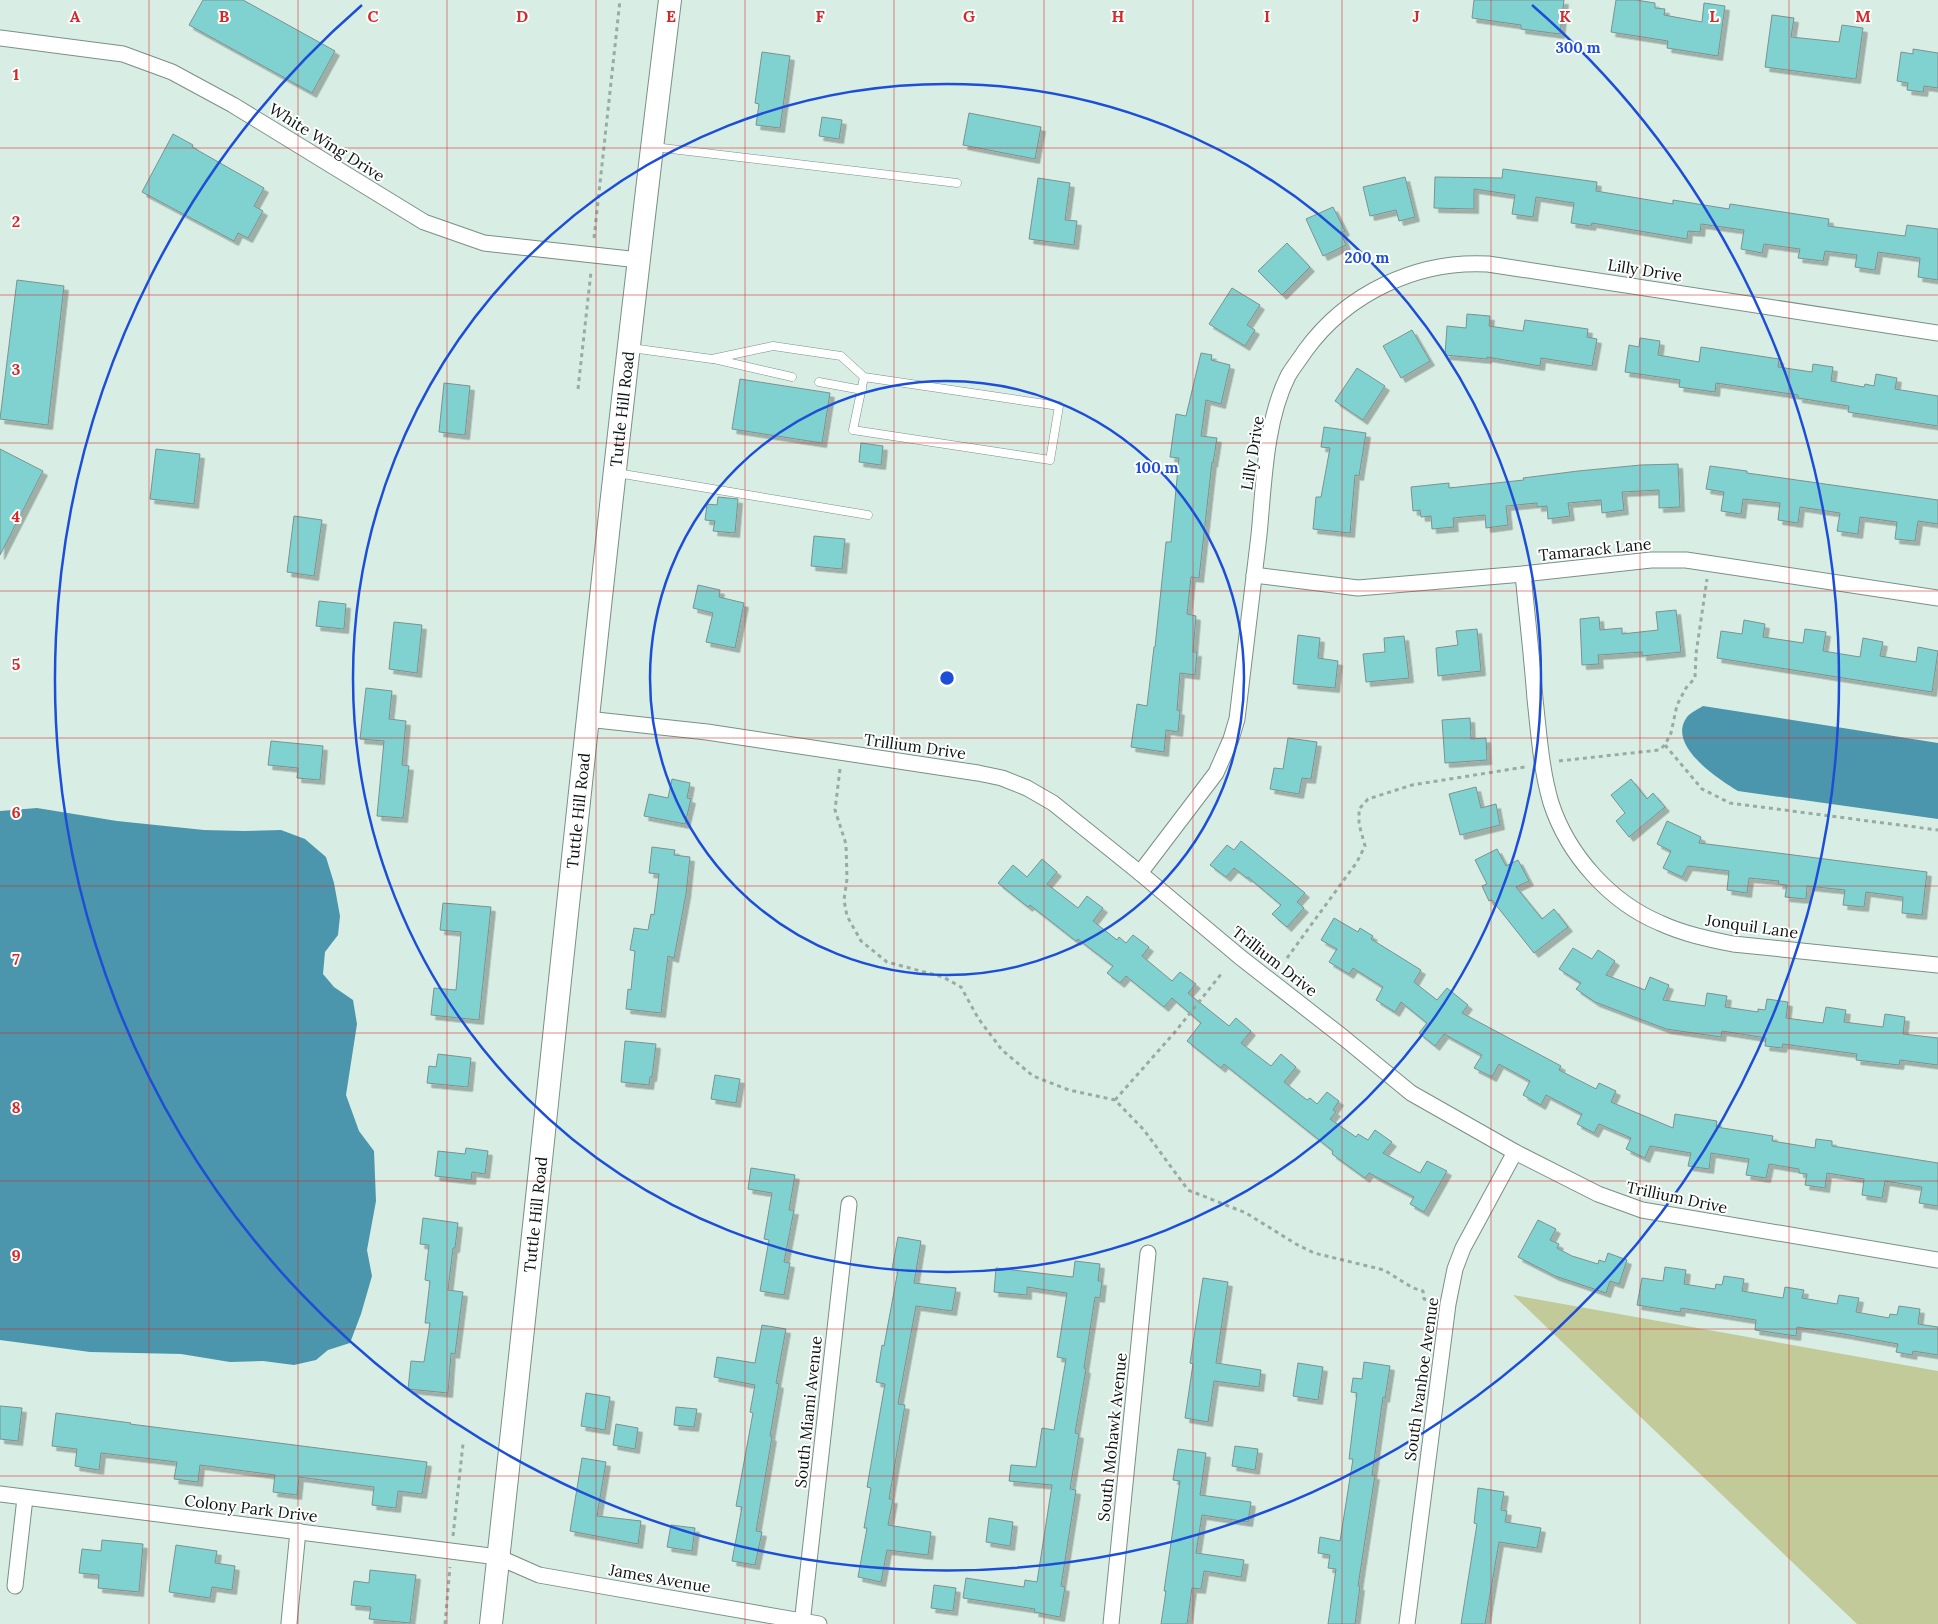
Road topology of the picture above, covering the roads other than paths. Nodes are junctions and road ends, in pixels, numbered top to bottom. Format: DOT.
graph roads {
  1 [pos="670,0"];
  2 [pos="0,38"];
  3 [pos="652,147"];
  4 [pos="956,183"];
  5 [pos="639,260"];
  6 [pos="1938,333"];
  7 [pos="629,348"];
  8 [pos="712,358"];
  9 [pos="792,377"];
  10 [pos="864,377"];
  11 [pos="819,382"];
  12 [pos="862,390"];
  13 [pos="616,473"];
  14 [pos="868,515"];
  15 [pos="1523,574"];
  16 [pos="1254,575"];
  17 [pos="1938,598"];
  18 [pos="587,719"];
  19 [pos="1140,873"];
  20 [pos="1938,965"];
  21 [pos="1515,1152"];
  22 [pos="849,1204"];
  23 [pos="1148,1253"];
  24 [pos="1938,1260"];
  25 [pos="0,1494"];
  26 [pos="25,1498"];
  27 [pos="298,1531"];
  28 [pos="498,1557"];
  29 [pos="15,1586"];
  30 [pos="289,1623"];
  31 [pos="802,1623"];
  32 [pos="491,1624"];
  33 [pos="819,1624"];
  34 [pos="1111,1624"];
  35 [pos="1407,1624"];
  1 -- 3 [label="main road, Tuttle Hill Road"];
  2 -- 5 [label="street, White Wing Drive"];
  3 -- 4 [label="lane"];
  3 -- 5 [label="main road, Tuttle Hill Road"];
  5 -- 7 [label="main road, Tuttle Hill Road"];
  6 -- 16 [label="street, Lilly Drive"];
  7 -- 8 [label="lane"];
  7 -- 13 [label="main road, Tuttle Hill Road"];
  8 -- 9 [label="lane"];
  8 -- 10 [label="lane"];
  10 -- 12 [label="lane"];
  10 -- 12 [label="lane"];
  11 -- 12 [label="lane"];
  13 -- 14 [label="lane"];
  13 -- 18 [label="main road, Tuttle Hill Road"];
  15 -- 16 [label="street, Tamarack Lane"];
  15 -- 17 [label="street, Tamarack Lane"];
  15 -- 20 [label="street, Jonquil Lane"];
  16 -- 19 [label="street, Lilly Drive"];
  18 -- 19 [label="street, Trillium Drive"];
  18 -- 28 [label="main road, Tuttle Hill Road"];
  19 -- 21 [label="street, Trillium Drive"];
  21 -- 24 [label="street, Trillium Drive"];
  21 -- 35 [label="street, South Ivanhoe Avenue"];
  22 -- 31 [label="street, South Miami Avenue"];
  23 -- 34 [label="street, South Mohawk Avenue"];
  25 -- 26 [label="street, Colony Park Drive"];
  26 -- 27 [label="street, Colony Park Drive"];
  26 -- 29 [label="street"];
  27 -- 28 [label="street, Colony Park Drive"];
  27 -- 30 [label="street"];
  28 -- 31 [label="street, James Avenue"];
  28 -- 32 [label="main road, Tuttle Hill Road"];
  31 -- 33 [label="street, James Avenue"];
}
